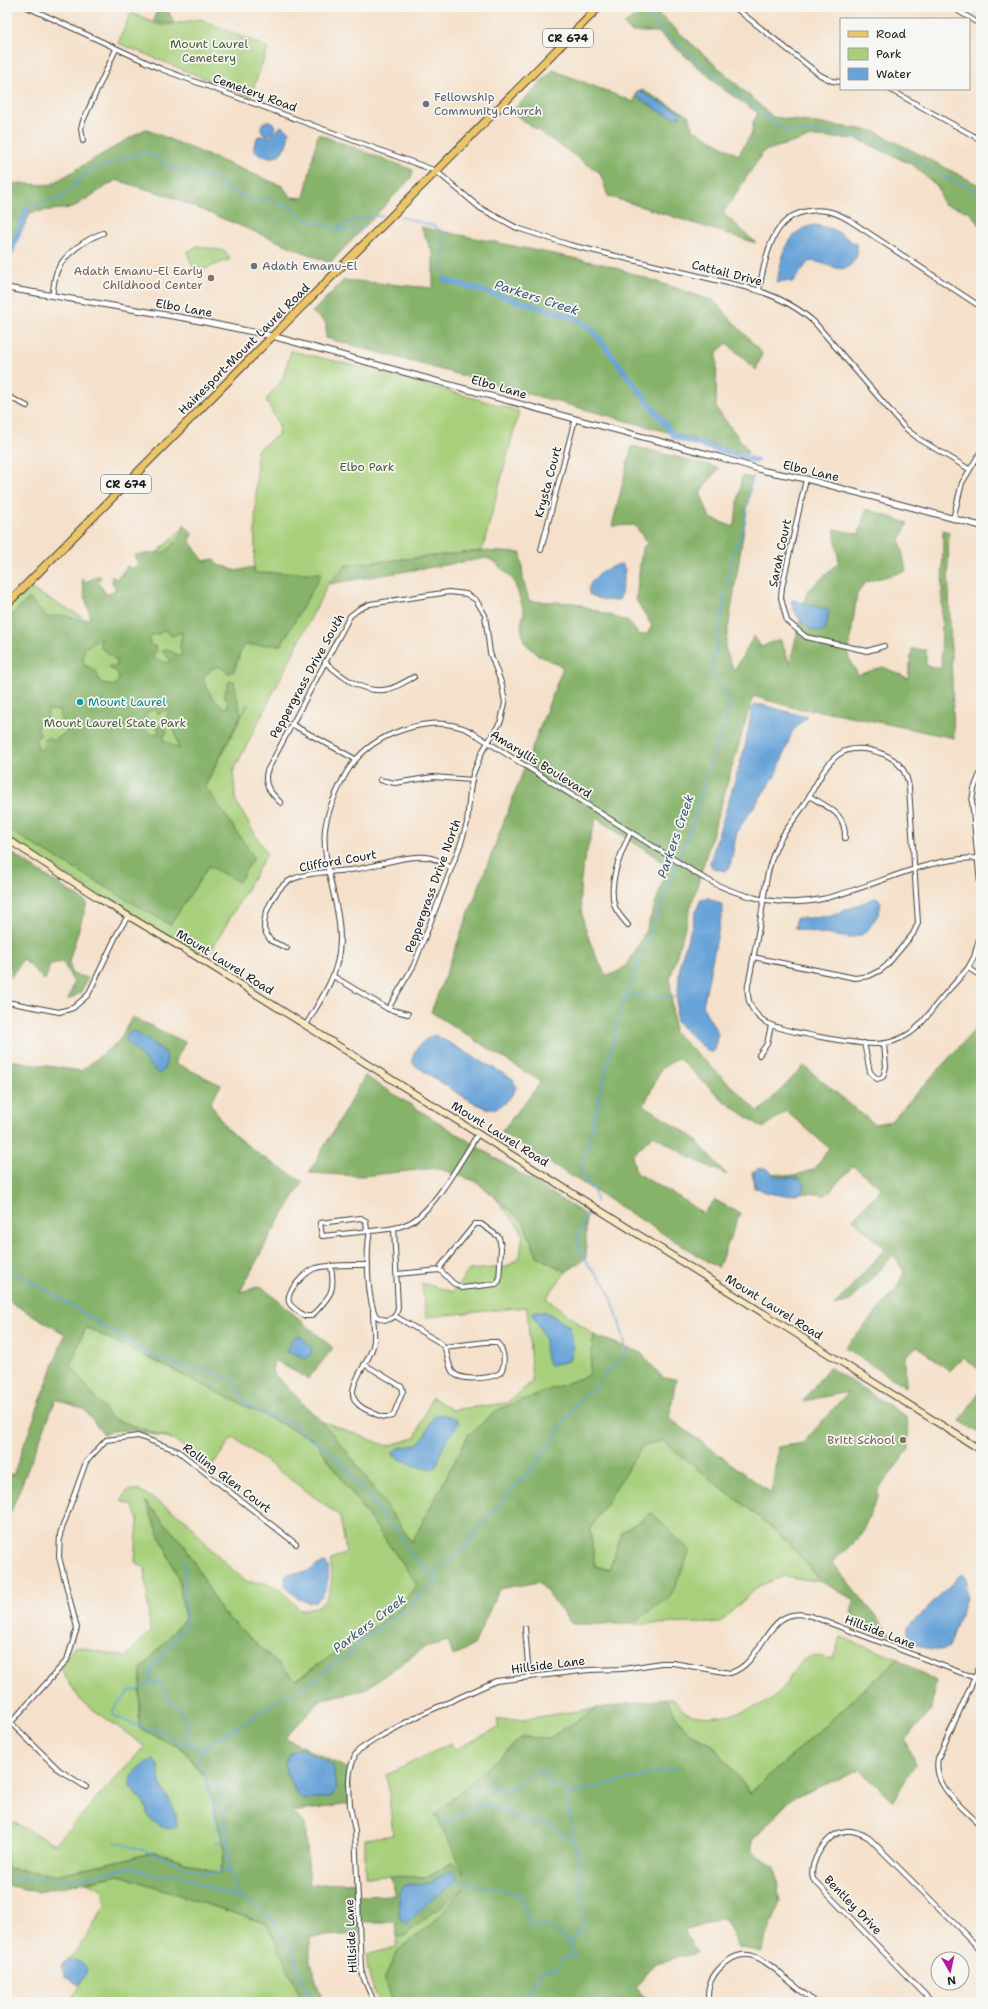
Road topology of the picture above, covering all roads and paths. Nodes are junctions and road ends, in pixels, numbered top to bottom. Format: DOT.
graph roads {
  1 [pos="8,7"];
  2 [pos="27,7"];
  3 [pos="599,7"];
  4 [pos="734,7"];
  5 [pos="952,7"];
  6 [pos="7,10"];
  7 [pos="969,18"];
  8 [pos="970,19"];
  9 [pos="981,26"];
  10 [pos="116,49"];
  11 [pos="840,82"];
  12 [pos="891,90"];
  13 [pos="981,140"];
  14 [pos="83,141"];
  15 [pos="436,171"];
  16 [pos="103,233"];
  17 [pos="7,288"];
  18 [pos="759,290"];
  19 [pos="52,296"];
  20 [pos="981,307"];
  21 [pos="272,336"];
  22 [pos="7,396"];
  23 [pos="27,406"];
  24 [pos="575,419"];
  25 [pos="981,451"];
  26 [pos="969,469"];
  27 [pos="806,479"];
  28 [pos="953,519"];
  29 [pos="981,526"];
  30 [pos="541,550"];
  31 [pos="7,604"];
  32 [pos="884,646"];
  33 [pos="325,662"];
  34 [pos="414,677"];
  35 [pos="291,724"];
  36 [pos="488,742"];
  37 [pos="355,759"];
  38 [pos="981,771"];
  39 [pos="380,780"];
  40 [pos="472,780"];
  41 [pos="810,796"];
  42 [pos="281,803"];
  43 [pos="630,833"];
  44 [pos="845,838"];
  45 [pos="7,839"];
  46 [pos="979,858"];
  47 [pos="451,868"];
  48 [pos="914,868"];
  49 [pos="330,872"];
  50 [pos="981,894"];
  51 [pos="763,899"];
  52 [pos="128,916"];
  53 [pos="628,925"];
  54 [pos="981,932"];
  55 [pos="287,948"];
  56 [pos="753,957"];
  57 [pos="968,968"];
  58 [pos="333,976"];
  59 [pos="981,976"];
  60 [pos="7,1002"];
  61 [pos="388,1009"];
  62 [pos="408,1014"];
  63 [pos="306,1025"];
  64 [pos="771,1025"];
  65 [pos="864,1043"];
  66 [pos="884,1043"];
  67 [pos="759,1055"];
  68 [pos="478,1134"];
  69 [pos="394,1228"];
  70 [pos="369,1231"];
  71 [pos="368,1265"];
  72 [pos="331,1266"];
  73 [pos="440,1270"];
  74 [pos="398,1274"];
  75 [pos="372,1310"];
  76 [pos="396,1316"];
  77 [pos="444,1347"];
  78 [pos="364,1364"];
  79 [pos="981,1450"];
  80 [pos="296,1544"];
  81 [pos="525,1628"];
  82 [pos="981,1664"];
  83 [pos="529,1677"];
  84 [pos="975,1678"];
  85 [pos="11,1723"];
  86 [pos="7,1727"];
  87 [pos="86,1787"];
  88 [pos="981,1826"];
  89 [pos="981,1950"];
  90 [pos="374,2002"];
  91 [pos="709,2002"];
  92 [pos="814,2002"];
  93 [pos="932,2002"];
  1 -- 6 [label="street"];
  2 -- 10 [label="street, Cemetery Road"];
  3 -- 15 [label="main road, Hainesport-Mount Laurel Road / CR 674"];
  4 -- 11 [label="street"];
  5 -- 7 [label="street"];
  8 -- 9 [label="street"];
  10 -- 14 [label="street"];
  10 -- 15 [label="street, Cemetery Road"];
  12 -- 13 [label="street"];
  15 -- 18 [label="street, Cattail Drive"];
  15 -- 21 [label="main road, Hainesport-Mount Laurel Road / CR 674"];
  16 -- 19 [label="street"];
  17 -- 19 [label="street, Elbo Lane"];
  18 -- 20 [label="street"];
  18 -- 26 [label="street, Cattail Drive"];
  19 -- 21 [label="street, Elbo Lane"];
  21 -- 24 [label="street, Elbo Lane"];
  21 -- 31 [label="main road, Hainesport-Mount Laurel Road / CR 674"];
  22 -- 23 [label="street"];
  24 -- 27 [label="street, Elbo Lane"];
  24 -- 30 [label="street, Krysta Court"];
  25 -- 26 [label="street"];
  26 -- 28 [label="street"];
  27 -- 28 [label="street, Elbo Lane"];
  27 -- 32 [label="street, Sarah Court"];
  28 -- 29 [label="street, Elbo Lane"];
  33 -- 34 [label="street"];
  33 -- 35 [label="street, Peppergrass Drive South"];
  33 -- 36 [label="street, Peppergrass Drive South"];
  35 -- 37 [label="street"];
  35 -- 42 [label="street, Peppergrass Drive South"];
  36 -- 37 [label="street, Amaryllis Boulevard"];
  36 -- 40 [label="street, Peppergrass Drive North"];
  36 -- 43 [label="street, Amaryllis Boulevard"];
  37 -- 49 [label="street, Amaryllis Boulevard"];
  38 -- 46 [label="street"];
  39 -- 40 [label="street"];
  40 -- 47 [label="street, Peppergrass Drive North"];
  41 -- 44 [label="street"];
  41 -- 48 [label="street"];
  41 -- 51 [label="street"];
  43 -- 51 [label="street, Amaryllis Boulevard"];
  43 -- 53 [label="street"];
  45 -- 52 [label="main road, Mount Laurel Road"];
  46 -- 48 [label="street, Amaryllis Boulevard"];
  46 -- 50 [label="street"];
  47 -- 49 [label="street, Clifford Court"];
  47 -- 61 [label="street, Peppergrass Drive North"];
  48 -- 51 [label="street, Amaryllis Boulevard"];
  48 -- 56 [label="street"];
  49 -- 55 [label="street, Clifford Court"];
  49 -- 58 [label="street, Amaryllis Boulevard"];
  51 -- 56 [label="street"];
  52 -- 60 [label="street"];
  52 -- 63 [label="main road, Mount Laurel Road"];
  54 -- 57 [label="street"];
  56 -- 64 [label="street"];
  57 -- 59 [label="street"];
  57 -- 66 [label="street"];
  58 -- 61 [label="street"];
  58 -- 63 [label="street, Amaryllis Boulevard"];
  61 -- 62 [label="street"];
  63 -- 68 [label="main road, Mount Laurel Road"];
  64 -- 65 [label="street"];
  64 -- 67 [label="street"];
  65 -- 66 [label="street"];
  65 -- 66 [label="street"];
  68 -- 69 [label="street"];
  68 -- 79 [label="main road, Mount Laurel Road"];
  69 -- 70 [label="street"];
  69 -- 74 [label="street"];
  70 -- 70 [label="street"];
  70 -- 71 [label="street"];
  71 -- 72 [label="street"];
  71 -- 75 [label="street"];
  72 -- 72 [label="street"];
  73 -- 73 [label="street"];
  73 -- 74 [label="street"];
  74 -- 76 [label="street"];
  75 -- 76 [label="street"];
  75 -- 78 [label="street"];
  76 -- 77 [label="street"];
  77 -- 77 [label="street"];
  78 -- 78 [label="street"];
  80 -- 85 [label="street, Rolling Glen Court"];
  81 -- 83 [label="street"];
  82 -- 84 [label="street"];
  83 -- 84 [label="street, Hillside Lane"];
  83 -- 90 [label="street, Hillside Lane"];
  84 -- 88 [label="street"];
  85 -- 86 [label="street, Rolling Glen Court"];
  85 -- 87 [label="street"];
  89 -- 93 [label="street, Bentley Drive"];
  91 -- 92 [label="street"];
}
